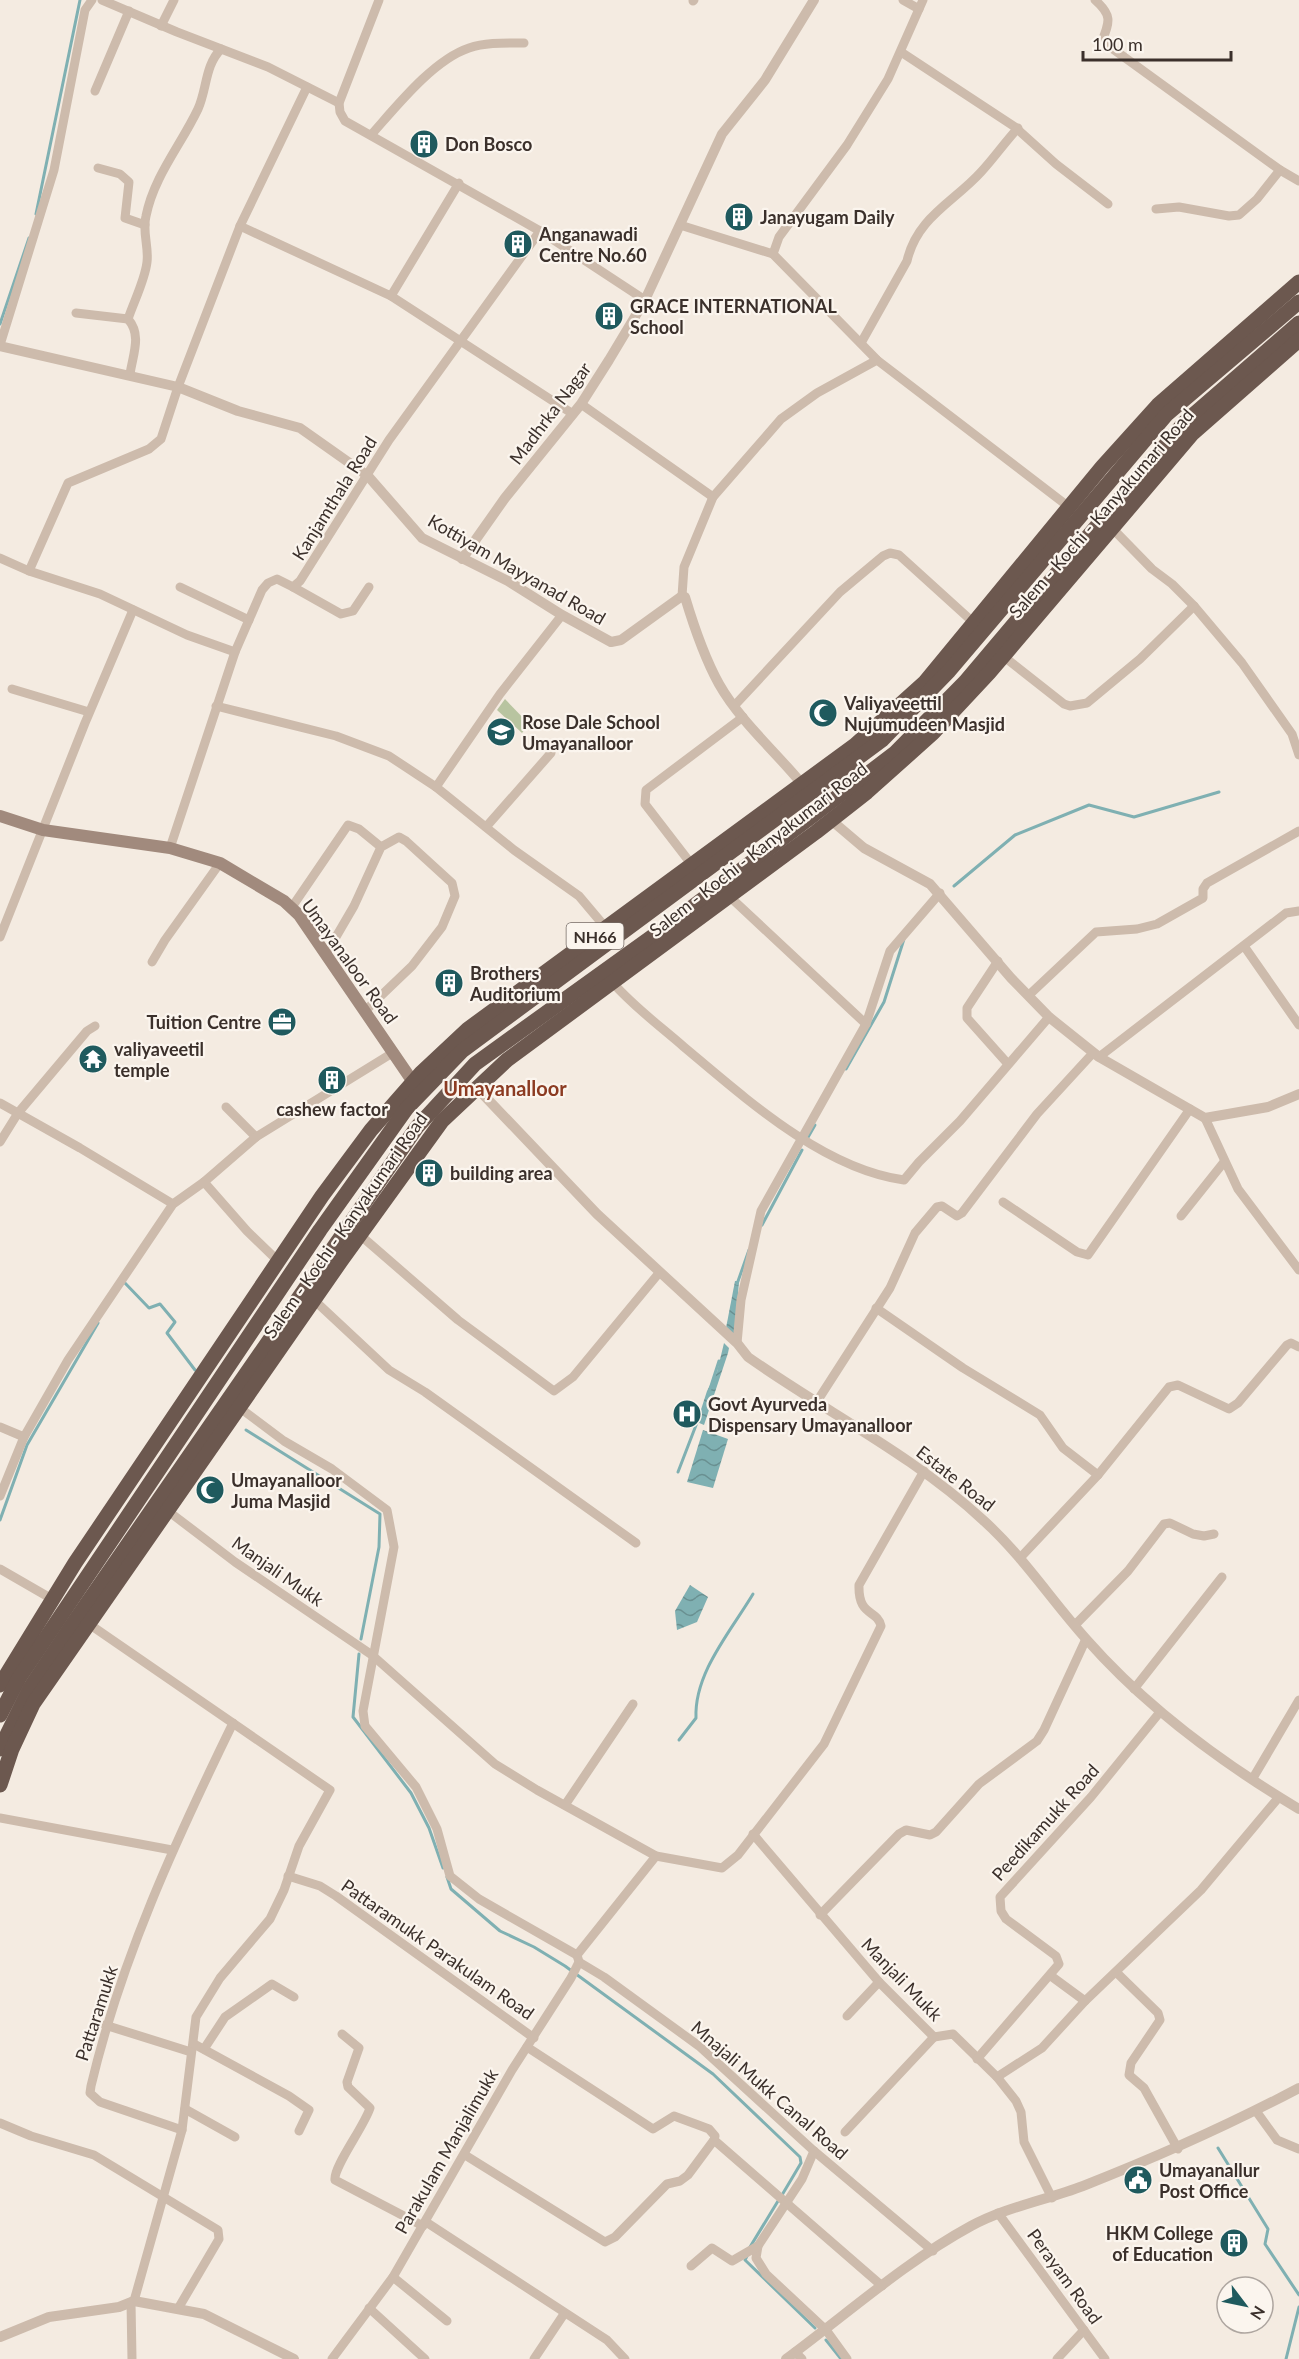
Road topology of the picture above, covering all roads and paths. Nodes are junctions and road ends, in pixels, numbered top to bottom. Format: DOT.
graph roads {
  1 [pos="92,0"];
  2 [pos="102,0"];
  3 [pos="174,0"];
  4 [pos="379,0"];
  5 [pos="814,0"];
  6 [pos="903,0"];
  7 [pos="1095,0"];
  8 [pos="921,4"];
  9 [pos="129,11"];
  10 [pos="161,26"];
  11 [pos="524,43"];
  12 [pos="221,49"];
  13 [pos="901,52"];
  14 [pos="307,87"];
  15 [pos="95,91"];
  16 [pos="339,103"];
  17 [pos="1018,129"];
  18 [pos="371,135"];
  19 [pos="98,168"];
  20 [pos="1280,170"];
  21 [pos="1299,181"];
  22 [pos="459,183"];
  23 [pos="1108,204"];
  24 [pos="1156,208"];
  25 [pos="145,225"];
  26 [pos="680,225"];
  27 [pos="240,226"];
  28 [pos="540,231"];
  29 [pos="772,254"];
  30 [pos="1299,282"];
  31 [pos="391,296"];
  32 [pos="645,300"];
  33 [pos="1299,302"];
  34 [pos="76,313"];
  35 [pos="128,319"];
  36 [pos="1299,322"];
  37 [pos="1299,340"];
  38 [pos="460,343"];
  39 [pos="861,343"];
  40 [pos="0,345"];
  41 [pos="877,360"];
  42 [pos="130,374"];
  43 [pos="178,387"];
  44 [pos="581,404"];
  45 [pos="573,414"];
  46 [pos="368,476"];
  47 [pos="713,496"];
  48 [pos="1069,507"];
  49 [pos="1112,527"];
  50 [pos="0,558"];
  51 [pos="462,559"];
  52 [pos="29,571"];
  53 [pos="180,587"];
  54 [pos="293,587"];
  55 [pos="369,587"];
  56 [pos="682,596"];
  57 [pos="1194,606"];
  58 [pos="133,610"];
  59 [pos="561,615"];
  60 [pos="249,620"];
  61 [pos="974,623"];
  62 [pos="235,652"];
  63 [pos="1004,656"];
  64 [pos="12,689"];
  65 [pos="735,705"];
  66 [pos="216,706"];
  67 [pos="89,712"];
  68 [pos="743,717"];
  69 [pos="1296,731"];
  70 [pos="550,753"];
  71 [pos="1299,755"];
  72 [pos="802,784"];
  73 [pos="436,787"];
  74 [pos="0,816"];
  75 [pos="831,820"];
  76 [pos="486,827"];
  77 [pos="42,830"];
  78 [pos="1299,831"];
  79 [pos="381,847"];
  80 [pos="170,848"];
  81 [pos="220,863"];
  82 [pos="692,865"];
  83 [pos="940,892"];
  84 [pos="730,897"];
  85 [pos="292,907"];
  86 [pos="1299,911"];
  87 [pos="606,928"];
  88 [pos="0,937"];
  89 [pos="1244,946"];
  90 [pos="326,954"];
  91 [pos="152,962"];
  92 [pos="998,962"];
  93 [pos="613,983"];
  94 [pos="1029,995"];
  95 [pos="365,1011"];
  96 [pos="1049,1017"];
  97 [pos="866,1024"];
  98 [pos="1299,1025"];
  99 [pos="95,1026"];
  100 [pos="394,1052"];
  101 [pos="1096,1055"];
  102 [pos="1008,1064"];
  103 [pos="413,1082"];
  104 [pos="476,1087"];
  105 [pos="1299,1094"];
  106 [pos="0,1103"];
  107 [pos="226,1107"];
  108 [pos="1190,1108"];
  109 [pos="18,1113"];
  110 [pos="1205,1118"];
  111 [pos="256,1137"];
  112 [pos="802,1138"];
  113 [pos="0,1142"];
  114 [pos="1224,1162"];
  115 [pos="204,1182"];
  116 [pos="1003,1202"];
  117 [pos="173,1204"];
  118 [pos="1181,1216"];
  119 [pos="360,1235"];
  120 [pos="278,1261"];
  121 [pos="1299,1270"];
  122 [pos="659,1273"];
  123 [pos="314,1300"];
  124 [pos="876,1308"];
  125 [pos="737,1343"];
  126 [pos="1299,1347"];
  127 [pos="816,1403"];
  128 [pos="240,1408"];
  129 [pos="0,1427"];
  130 [pos="24,1437"];
  131 [pos="924,1471"];
  132 [pos="1098,1475"];
  133 [pos="0,1497"];
  134 [pos="168,1511"];
  135 [pos="1214,1534"];
  136 [pos="636,1543"];
  137 [pos="1020,1558"];
  138 [pos="0,1569"];
  139 [pos="1222,1577"];
  140 [pos="52,1599"];
  141 [pos="89,1624"];
  142 [pos="1075,1625"];
  143 [pos="1086,1639"];
  144 [pos="372,1655"];
  145 [pos="0,1685"];
  146 [pos="1134,1689"];
  147 [pos="1299,1700"];
  148 [pos="633,1704"];
  149 [pos="1160,1712"];
  150 [pos="0,1716"];
  151 [pos="234,1723"];
  152 [pos="0,1749"];
  153 [pos="1253,1778"];
  154 [pos="0,1785"];
  155 [pos="1279,1797"];
  156 [pos="565,1805"];
  157 [pos="1299,1809"];
  158 [pos="0,1818"];
  159 [pos="753,1834"];
  160 [pos="172,1850"];
  161 [pos="656,1856"];
  162 [pos="288,1875"];
  163 [pos="820,1915"];
  164 [pos="578,1961"];
  165 [pos="1117,1972"];
  166 [pos="1051,1976"];
  167 [pos="879,1982"];
  168 [pos="294,1997"];
  169 [pos="1085,2001"];
  170 [pos="847,2016"];
  171 [pos="105,2025"];
  172 [pos="342,2034"];
  173 [pos="934,2037"];
  174 [pos="534,2038"];
  175 [pos="527,2047"];
  176 [pos="192,2048"];
  177 [pos="204,2049"];
  178 [pos="977,2059"];
  179 [pos="997,2077"];
  180 [pos="1299,2088"];
  181 [pos="185,2109"];
  182 [pos="1256,2111"];
  183 [pos="0,2123"];
  184 [pos="182,2130"];
  185 [pos="299,2131"];
  186 [pos="846,2132"];
  187 [pos="235,2137"];
  188 [pos="714,2140"];
  189 [pos="1178,2149"];
  190 [pos="1299,2149"];
  191 [pos="814,2151"];
  192 [pos="465,2155"];
  193 [pos="162,2194"];
  194 [pos="1052,2198"];
  195 [pos="787,2203"];
  196 [pos="998,2213"];
  197 [pos="424,2224"];
  198 [pos="758,2246"];
  199 [pos="933,2251"];
  200 [pos="691,2266"];
  201 [pos="393,2277"];
  202 [pos="882,2286"];
  203 [pos="132,2301"];
  204 [pos="179,2307"];
  205 [pos="369,2308"];
  206 [pos="564,2314"];
  207 [pos="447,2321"];
  208 [pos="826,2330"];
  209 [pos="1084,2330"];
  210 [pos="0,2337"];
  211 [pos="794,2357"];
  212 [pos="132,2359"];
  213 [pos="294,2359"];
  214 [pos="332,2359"];
  215 [pos="425,2359"];
  216 [pos="534,2359"];
  217 [pos="625,2359"];
  218 [pos="847,2359"];
  219 [pos="1057,2359"];
  220 [pos="1105,2359"];
  1 -- 40 [label="street"];
  2 -- 9 [label="street"];
  3 -- 10 [label="street"];
  4 -- 16 [label="street"];
  5 -- 26 [label="street, Madhrka Nagar"];
  6 -- 8 [label="street"];
  7 -- 20 [label="street"];
  8 -- 13 [label="street"];
  9 -- 10 [label="street"];
  9 -- 15 [label="street"];
  10 -- 12 [label="street"];
  11 -- 18 [label="street"];
  12 -- 14 [label="street"];
  12 -- 25 [label="street"];
  13 -- 17 [label="street"];
  13 -- 29 [label="street"];
  14 -- 16 [label="street"];
  14 -- 27 [label="street"];
  16 -- 18 [label="street"];
  17 -- 23 [label="street"];
  17 -- 39 [label="street"];
  18 -- 22 [label="street"];
  19 -- 25 [label="street"];
  20 -- 21 [label="street"];
  20 -- 24 [label="street"];
  22 -- 28 [label="street"];
  22 -- 31 [label="street"];
  25 -- 35 [label="street"];
  26 -- 29 [label="street"];
  26 -- 32 [label="street, Madhrka Nagar"];
  27 -- 31 [label="street"];
  27 -- 43 [label="street"];
  28 -- 32 [label="street"];
  28 -- 38 [label="street, Kanjamthala Road"];
  29 -- 39 [label="street"];
  30 -- 48 [label="highway, Salem - Kochi - Kanyakumari Road / NH66"];
  31 -- 38 [label="street"];
  32 -- 44 [label="street, Madhrka Nagar"];
  33 -- 150 [label="highway"];
  34 -- 35 [label="street"];
  35 -- 42 [label="street"];
  36 -- 152 [label="highway"];
  37 -- 49 [label="highway, Salem - Kochi - Kanyakumari Road / NH66"];
  38 -- 45 [label="street"];
  38 -- 46 [label="street, Kanjamthala Road"];
  39 -- 41 [label="street"];
  40 -- 42 [label="street, Kottiyam Mayyanad Road"];
  41 -- 47 [label="street"];
  41 -- 48 [label="street"];
  42 -- 43 [label="street, Kottiyam Mayyanad Road"];
  43 -- 46 [label="street, Kottiyam Mayyanad Road"];
  43 -- 52 [label="street"];
  44 -- 45 [label="street, Madhrka Nagar"];
  44 -- 47 [label="street"];
  45 -- 51 [label="street, Madhrka Nagar"];
  46 -- 51 [label="street, Kottiyam Mayyanad Road"];
  46 -- 54 [label="street, Kanjamthala Road"];
  47 -- 56 [label="street"];
  48 -- 61 [label="highway, Salem - Kochi - Kanyakumari Road / NH66"];
  49 -- 57 [label="street"];
  49 -- 63 [label="highway, Salem - Kochi - Kanyakumari Road / NH66"];
  50 -- 52 [label="street"];
  51 -- 59 [label="street, Kottiyam Mayyanad Road"];
  52 -- 58 [label="street"];
  53 -- 60 [label="street"];
  54 -- 55 [label="street"];
  54 -- 60 [label="street, Kanjamthala Road"];
  56 -- 59 [label="street, Kottiyam Mayyanad Road"];
  56 -- 65 [label="street"];
  57 -- 63 [label="street"];
  57 -- 69 [label="street"];
  58 -- 62 [label="street"];
  58 -- 67 [label="street"];
  59 -- 73 [label="street"];
  60 -- 62 [label="street, Kanjamthala Road"];
  61 -- 65 [label="street"];
  61 -- 72 [label="highway, Salem - Kochi - Kanyakumari Road / NH66"];
  62 -- 66 [label="street, Kanjamthala Road"];
  63 -- 75 [label="highway, Salem - Kochi - Kanyakumari Road / NH66"];
  64 -- 67 [label="street"];
  65 -- 68 [label="street"];
  66 -- 73 [label="street"];
  66 -- 80 [label="street, Kanjamthala Road"];
  67 -- 77 [label="street"];
  68 -- 72 [label="street"];
  68 -- 82 [label="street"];
  69 -- 71 [label="street"];
  70 -- 76 [label="street"];
  72 -- 82 [label="highway, Salem - Kochi - Kanyakumari Road / NH66"];
  73 -- 76 [label="street"];
  74 -- 77 [label="main road, Umayanaloor Road"];
  75 -- 83 [label="street"];
  75 -- 84 [label="highway, Salem - Kochi - Kanyakumari Road / NH66"];
  76 -- 87 [label="street"];
  77 -- 80 [label="main road, Umayanaloor Road"];
  77 -- 88 [label="street"];
  78 -- 94 [label="street"];
  79 -- 85 [label="street"];
  79 -- 90 [label="street"];
  79 -- 95 [label="street"];
  80 -- 81 [label="main road, Umayanaloor Road"];
  81 -- 85 [label="main road, Umayanaloor Road"];
  81 -- 91 [label="street"];
  82 -- 87 [label="highway, Salem - Kochi - Kanyakumari Road / NH66"];
  83 -- 92 [label="street"];
  83 -- 97 [label="street"];
  84 -- 93 [label="highway, Salem - Kochi - Kanyakumari Road / NH66"];
  84 -- 97 [label="street"];
  85 -- 90 [label="main road, Umayanaloor Road"];
  86 -- 89 [label="street"];
  87 -- 103 [label="highway, Salem - Kochi - Kanyakumari Road / NH66"];
  89 -- 98 [label="street"];
  89 -- 101 [label="street"];
  90 -- 95 [label="main road, Umayanaloor Road"];
  92 -- 94 [label="street"];
  92 -- 102 [label="street"];
  93 -- 104 [label="highway, Salem - Kochi - Kanyakumari Road / NH66"];
  93 -- 112 [label="street"];
  94 -- 96 [label="street"];
  95 -- 100 [label="main road, Umayanaloor Road"];
  96 -- 101 [label="street"];
  96 -- 102 [label="street"];
  97 -- 112 [label="street"];
  99 -- 109 [label="street"];
  100 -- 103 [label="main road, Umayanaloor Road"];
  100 -- 111 [label="street"];
  101 -- 108 [label="street"];
  101 -- 124 [label="street"];
  102 -- 112 [label="street"];
  103 -- 120 [label="highway, Salem - Kochi - Kanyakumari Road / NH66"];
  104 -- 119 [label="highway, Salem - Kochi - Kanyakumari Road / NH66"];
  104 -- 122 [label="street, Estate Road"];
  105 -- 110 [label="street"];
  106 -- 109 [label="street"];
  107 -- 111 [label="street"];
  108 -- 110 [label="street"];
  108 -- 116 [label="street"];
  109 -- 113 [label="street"];
  109 -- 117 [label="street"];
  110 -- 114 [label="street"];
  111 -- 115 [label="street"];
  112 -- 125 [label="street"];
  114 -- 118 [label="street"];
  114 -- 121 [label="street"];
  115 -- 117 [label="street"];
  115 -- 120 [label="street"];
  117 -- 130 [label="street"];
  119 -- 122 [label="street"];
  119 -- 123 [label="highway, Salem - Kochi - Kanyakumari Road / NH66"];
  120 -- 140 [label="highway, Salem - Kochi - Kanyakumari Road / NH66"];
  122 -- 125 [label="street, Estate Road"];
  123 -- 128 [label="highway, Salem - Kochi - Kanyakumari Road / NH66"];
  123 -- 136 [label="street"];
  124 -- 127 [label="street"];
  124 -- 132 [label="street"];
  125 -- 127 [label="street, Estate Road"];
  126 -- 132 [label="street"];
  127 -- 131 [label="street, Estate Road"];
  128 -- 134 [label="highway, Salem - Kochi - Kanyakumari Road / NH66"];
  128 -- 144 [label="street, Mnajali Mukk Canal Road"];
  129 -- 130 [label="street"];
  130 -- 133 [label="street"];
  131 -- 137 [label="street, Estate Road"];
  131 -- 159 [label="street"];
  132 -- 137 [label="street"];
  134 -- 141 [label="highway, Salem - Kochi - Kanyakumari Road / NH66"];
  134 -- 144 [label="street, Manjali Mukk"];
  135 -- 142 [label="street"];
  137 -- 142 [label="street, Estate Road"];
  138 -- 140 [label="street"];
  139 -- 146 [label="street"];
  140 -- 145 [label="highway, Salem - Kochi - Kanyakumari Road / NH66"];
  141 -- 151 [label="street"];
  141 -- 154 [label="highway, Salem - Kochi - Kanyakumari Road / NH66"];
  142 -- 143 [label="street, Estate Road"];
  143 -- 146 [label="street, Estate Road"];
  143 -- 163 [label="street"];
  144 -- 156 [label="street, Manjali Mukk"];
  144 -- 164 [label="street, Mnajali Mukk Canal Road"];
  146 -- 149 [label="street, Estate Road"];
  147 -- 153 [label="street"];
  148 -- 156 [label="street"];
  149 -- 153 [label="street, Estate Road"];
  149 -- 166 [label="street, Peedikamukk Road"];
  151 -- 160 [label="street, Pattaramukk"];
  151 -- 162 [label="street"];
  153 -- 155 [label="street, Estate Road"];
  155 -- 157 [label="street, Estate Road"];
  155 -- 165 [label="street"];
  156 -- 161 [label="street, Manjali Mukk"];
  158 -- 160 [label="street"];
  159 -- 161 [label="street, Manjali Mukk"];
  159 -- 163 [label="street, Manjali Mukk"];
  160 -- 171 [label="street, Pattaramukk"];
  161 -- 164 [label="street, Parakulam Manjalimukk"];
  162 -- 174 [label="street, Pattaramukk Parakulam Road"];
  162 -- 176 [label="street"];
  163 -- 167 [label="street, Manjali Mukk"];
  164 -- 174 [label="street, Parakulam Manjalimukk"];
  164 -- 191 [label="street, Mnajali Mukk Canal Road"];
  165 -- 169 [label="street"];
  165 -- 189 [label="street"];
  166 -- 169 [label="street"];
  166 -- 178 [label="street"];
  167 -- 170 [label="street"];
  167 -- 173 [label="street, Manjali Mukk"];
  168 -- 177 [label="street"];
  169 -- 179 [label="street"];
  171 -- 176 [label="street"];
  171 -- 184 [label="street, Pattaramukk"];
  172 -- 197 [label="street"];
  173 -- 178 [label="street, Manjali Mukk"];
  173 -- 186 [label="street"];
  174 -- 175 [label="street, Parakulam Manjalimukk"];
  175 -- 188 [label="street"];
  175 -- 192 [label="street, Parakulam Manjalimukk"];
  176 -- 177 [label="street"];
  176 -- 181 [label="street"];
  177 -- 185 [label="street"];
  178 -- 179 [label="street, Manjali Mukk"];
  179 -- 194 [label="street, Manjali Mukk"];
  180 -- 182 [label="street"];
  181 -- 184 [label="street"];
  181 -- 187 [label="street"];
  182 -- 189 [label="street"];
  182 -- 190 [label="street"];
  183 -- 193 [label="street"];
  184 -- 193 [label="street"];
  188 -- 192 [label="street"];
  188 -- 195 [label="street"];
  189 -- 194 [label="street"];
  191 -- 195 [label="street"];
  191 -- 199 [label="street, Mnajali Mukk Canal Road"];
  192 -- 197 [label="street, Parakulam Manjalimukk"];
  193 -- 203 [label="street"];
  193 -- 204 [label="street"];
  194 -- 196 [label="street"];
  195 -- 198 [label="street"];
  195 -- 202 [label="street"];
  196 -- 199 [label="street"];
  196 -- 209 [label="street, Perayam Road"];
  197 -- 201 [label="street, Parakulam Manjalimukk"];
  197 -- 206 [label="street"];
  198 -- 200 [label="street"];
  198 -- 208 [label="street"];
  199 -- 202 [label="street"];
  201 -- 205 [label="street, Parakulam Manjalimukk"];
  201 -- 207 [label="street"];
  202 -- 208 [label="street"];
  203 -- 204 [label="street"];
  203 -- 210 [label="street"];
  203 -- 212 [label="street"];
  204 -- 213 [label="street"];
  205 -- 214 [label="street, Parakulam Manjalimukk"];
  205 -- 215 [label="street"];
  206 -- 216 [label="street"];
  206 -- 217 [label="street"];
  208 -- 211 [label="street"];
  208 -- 218 [label="street"];
  209 -- 219 [label="street"];
  209 -- 220 [label="street, Perayam Road"];
}
